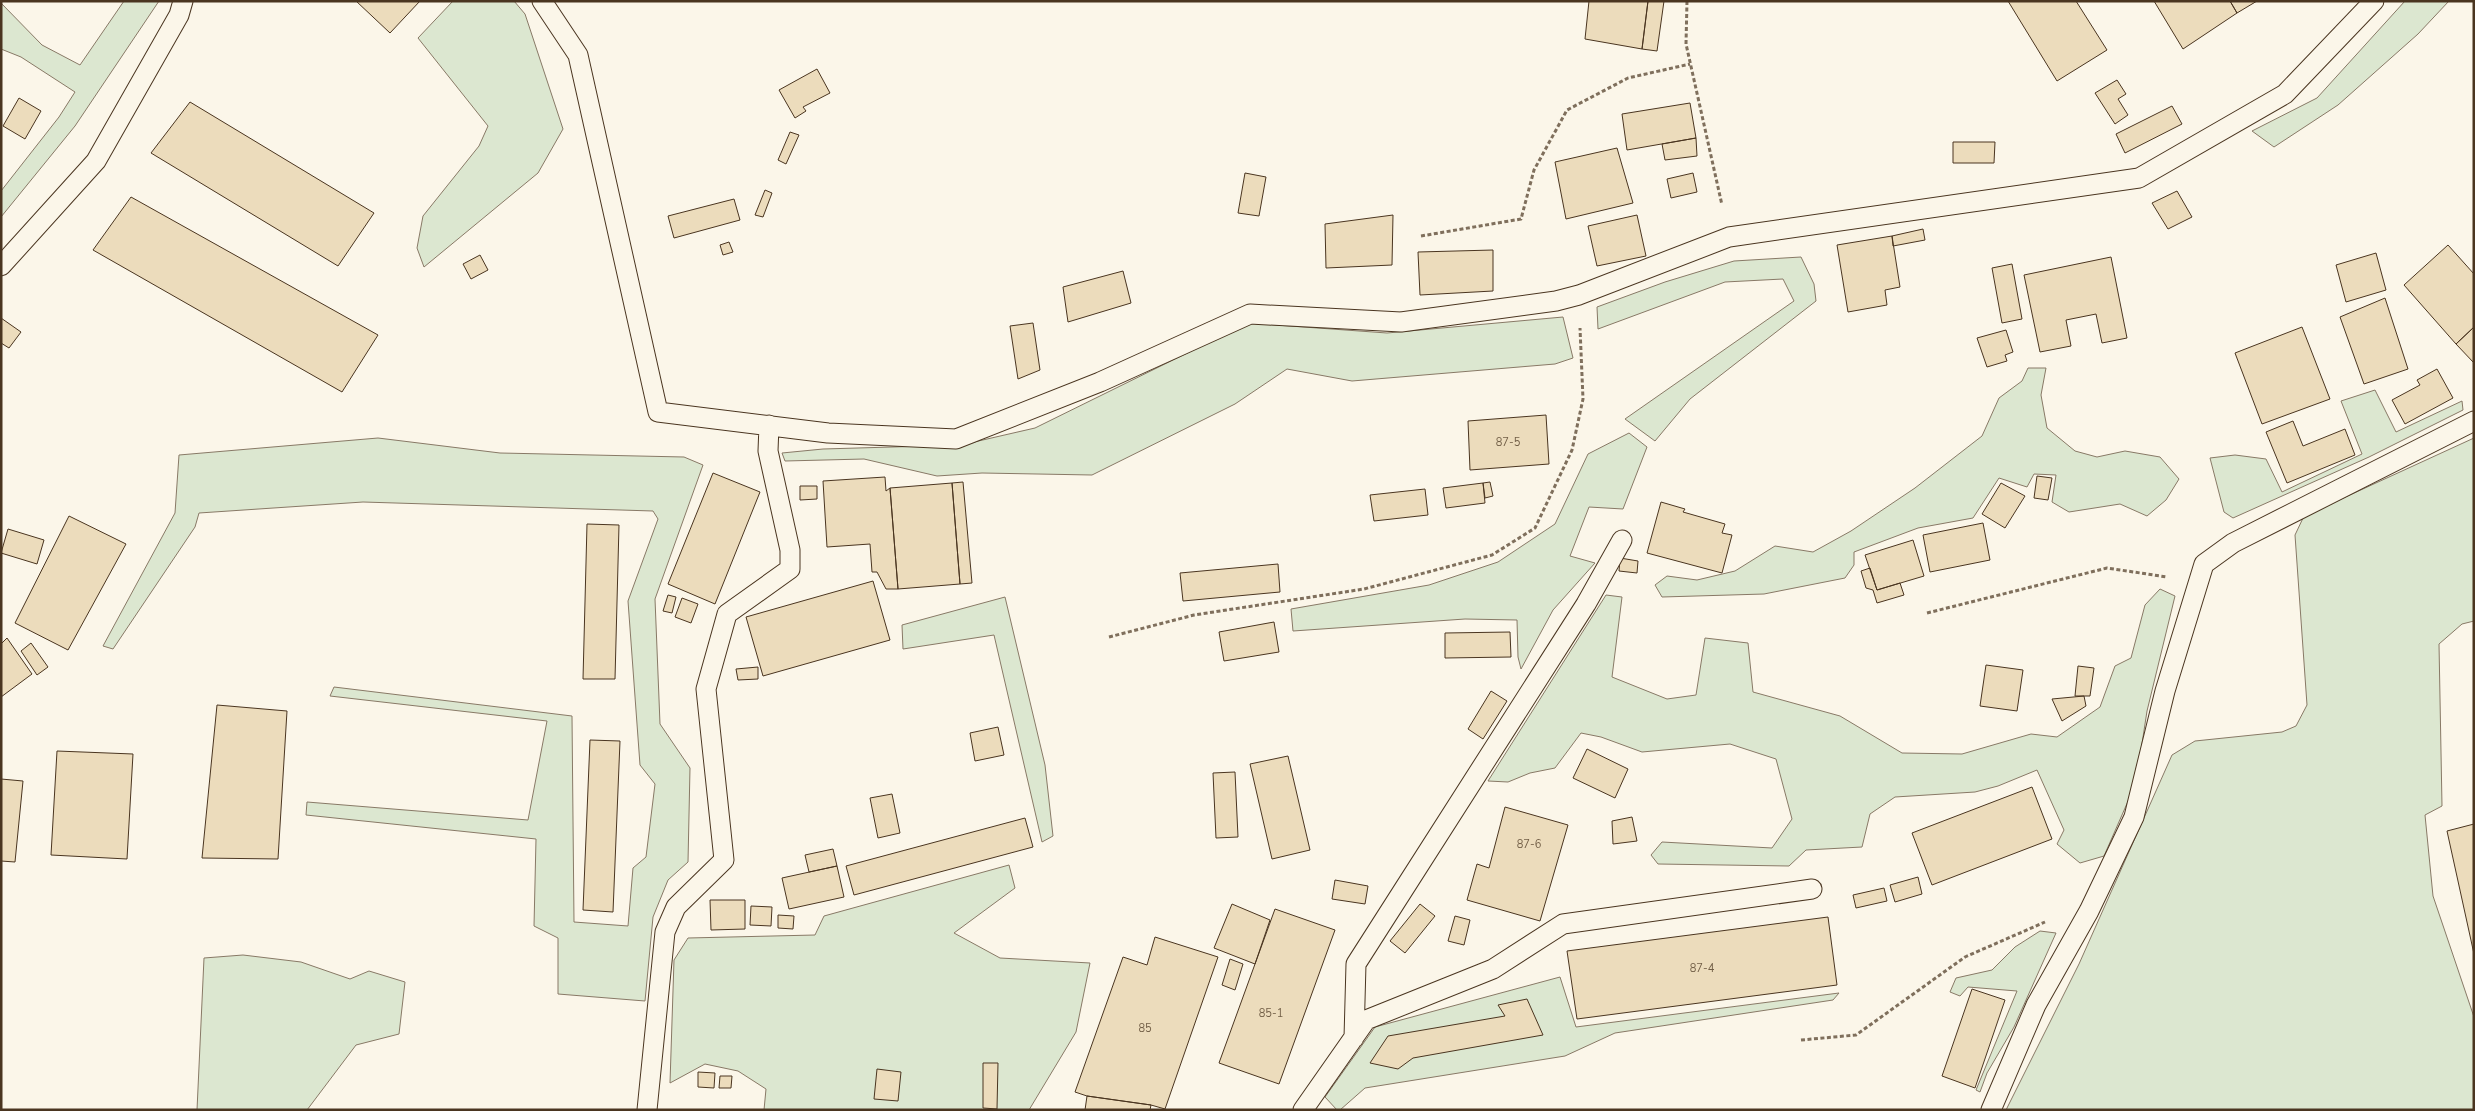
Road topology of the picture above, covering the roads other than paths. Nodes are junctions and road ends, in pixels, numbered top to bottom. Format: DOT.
graph roads {
  1 [pos="183,1"];
  2 [pos="542,1"];
  3 [pos="2374,1"];
  4 [pos="1,266"];
  5 [pos="2474,422"];
  6 [pos="769,425"];
  7 [pos="1622,540"];
  8 [pos="1812,890"];
  9 [pos="1354,1038"];
  10 [pos="647,1110"];
  11 [pos="1303,1110"];
  12 [pos="1991,1110"];
  1 -- 4 [label="lane"];
  2 -- 6 [label="lane"];
  3 -- 6 [label="lane"];
  5 -- 12 [label="lane"];
  6 -- 10 [label="lane"];
  7 -- 9 [label="lane"];
  8 -- 9 [label="lane"];
  9 -- 11 [label="lane"];
}
